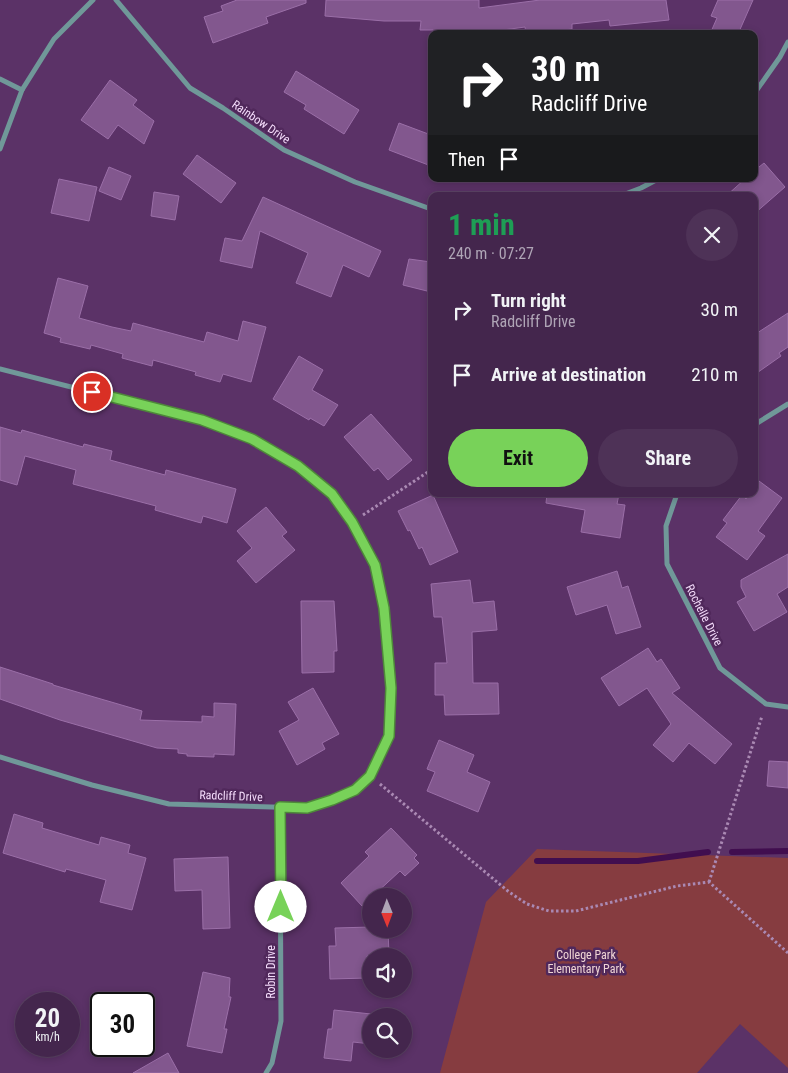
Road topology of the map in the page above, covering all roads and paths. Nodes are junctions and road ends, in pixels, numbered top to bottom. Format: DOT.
graph roads {
  1 [pos="93,0"];
  2 [pos="116,0"];
  3 [pos="788,42"];
  4 [pos="0,80"];
  5 [pos="758,88"];
  6 [pos="22,90"];
  7 [pos="0,149"];
  8 [pos="652,182"];
  9 [pos="630,192"];
  10 [pos="428,208"];
  11 [pos="0,369"];
  12 [pos="788,404"];
  13 [pos="758,423"];
  14 [pos="428,472"];
  15 [pos="676,497"];
  16 [pos="352,522"];
  17 [pos="766,704"];
  18 [pos="788,707"];
  19 [pos="0,757"];
  20 [pos="370,776"];
  21 [pos="280,807"];
  22 [pos="709,882"];
  23 [pos="788,953"];
  24 [pos="266,1073"];
  1 -- 6 [label="street"];
  2 -- 10 [label="street, Rainbow Drive"];
  3 -- 5 [label="street"];
  4 -- 6 [label="street"];
  6 -- 7 [label="street"];
  8 -- 9 [label="street"];
  11 -- 16 [label="street, Radcliff Drive"];
  12 -- 13 [label="street"];
  14 -- 16 [label="path"];
  15 -- 17 [label="street, Rochelle Drive"];
  16 -- 20 [label="street, Radcliff Drive"];
  17 -- 18 [label="street"];
  17 -- 22 [label="path"];
  19 -- 21 [label="street, Radcliff Drive"];
  20 -- 21 [label="street, Radcliff Drive"];
  20 -- 22 [label="path"];
  21 -- 24 [label="street, Robin Drive"];
  22 -- 23 [label="path"];
}
